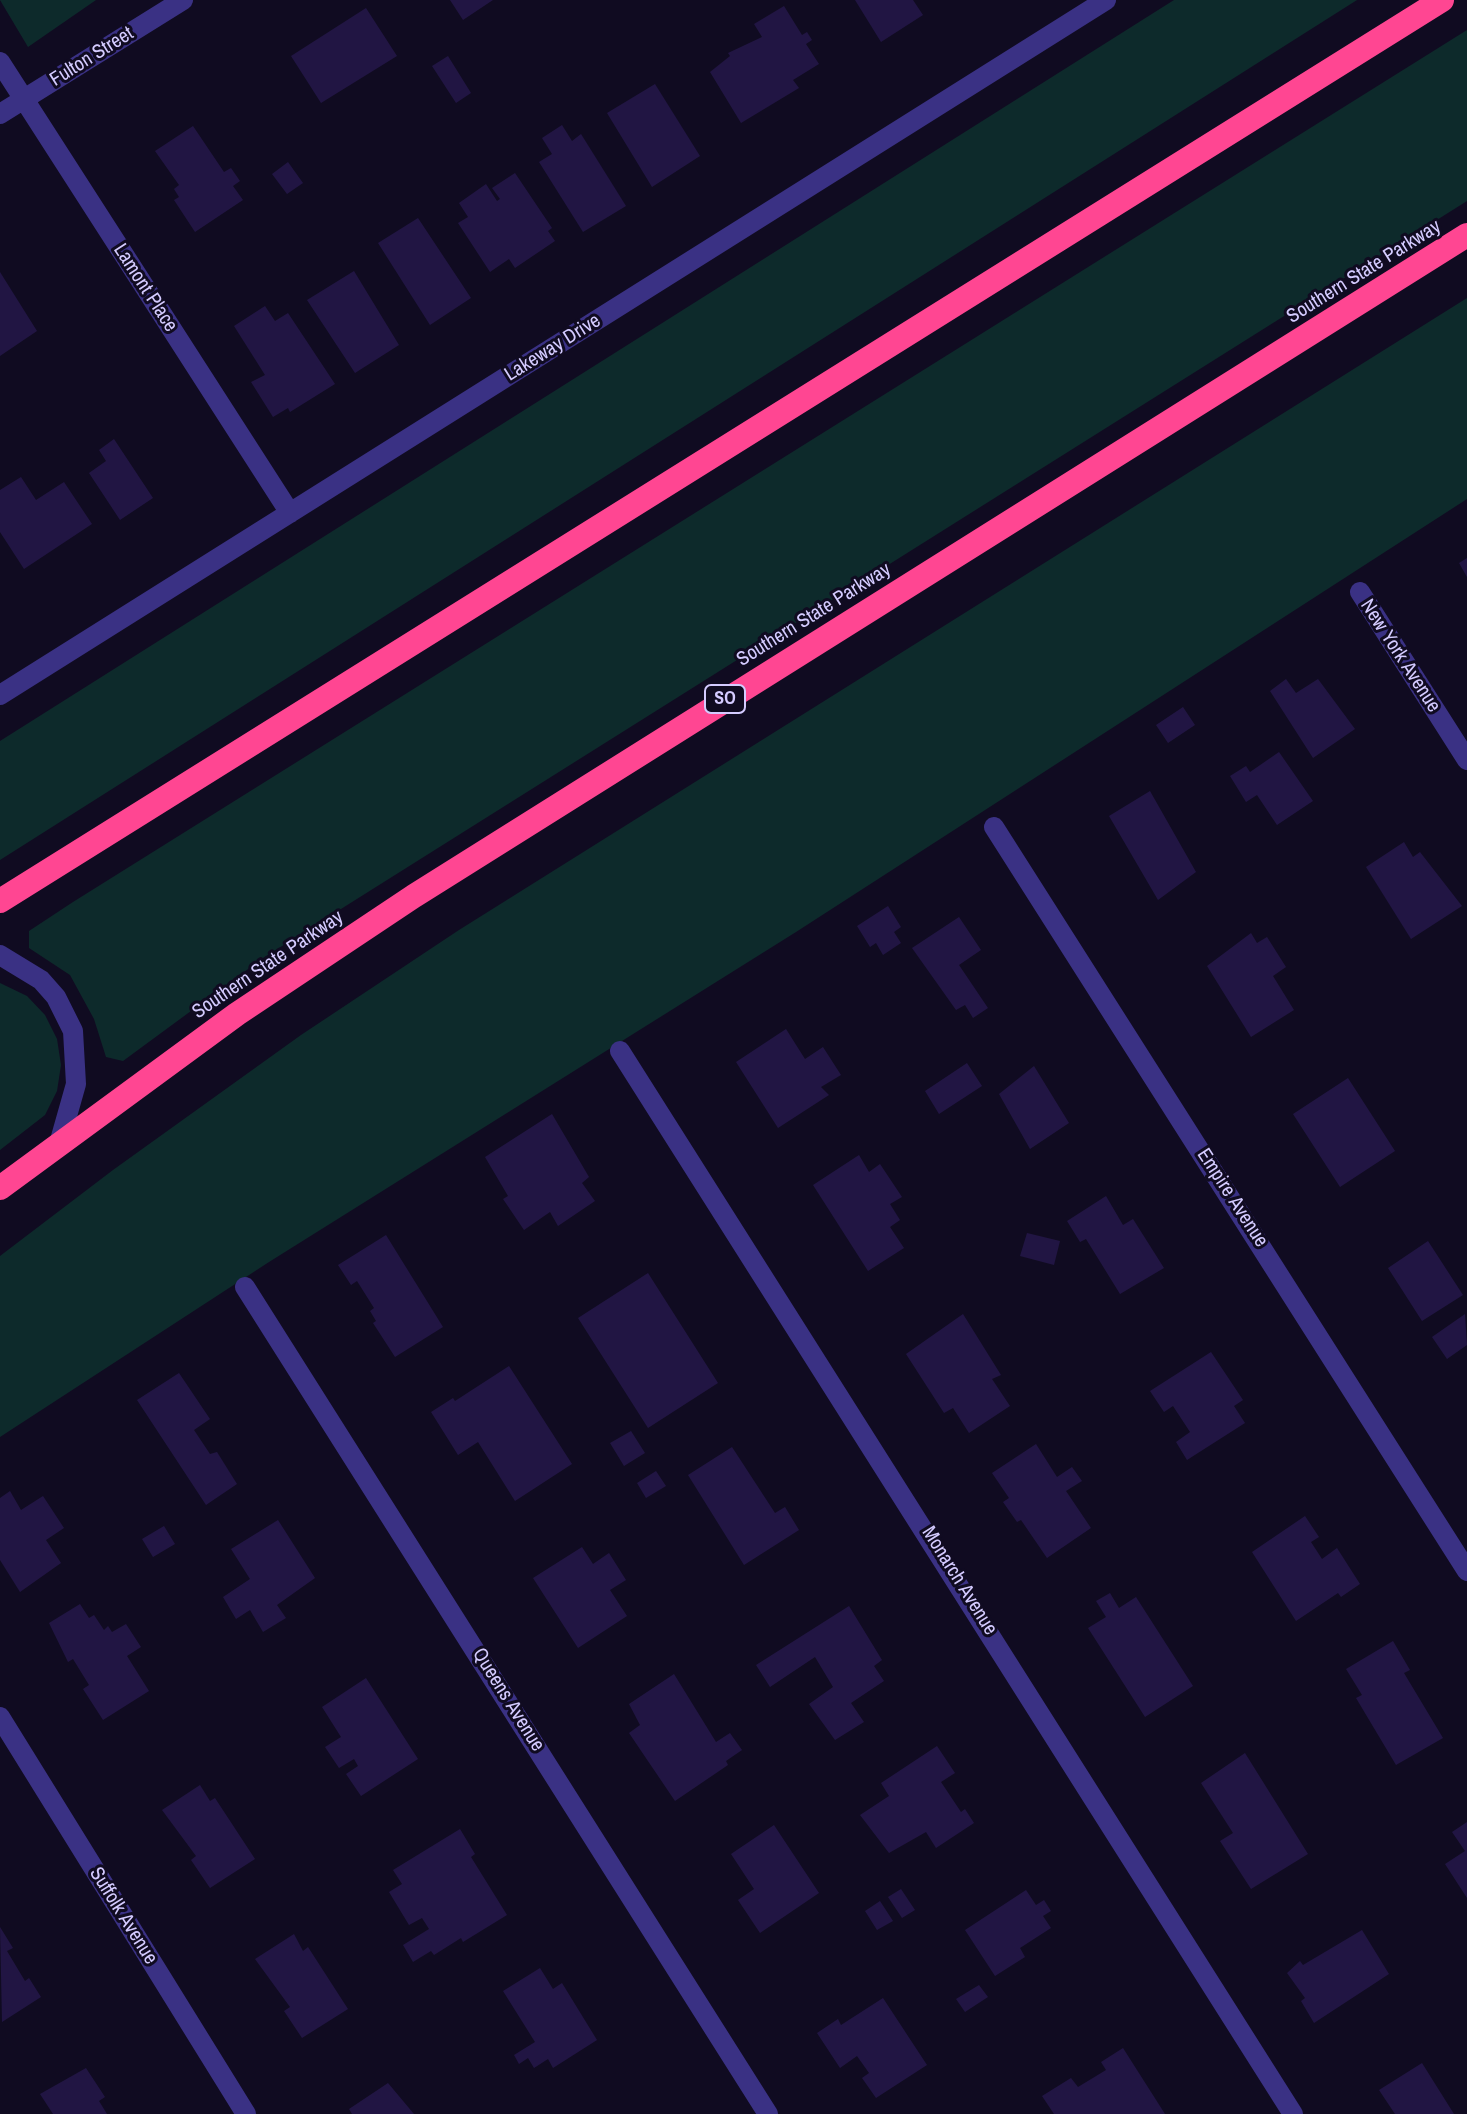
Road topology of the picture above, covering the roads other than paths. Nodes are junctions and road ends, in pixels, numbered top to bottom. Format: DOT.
graph roads {
  1 [pos="183,0"];
  2 [pos="1106,0"];
  3 [pos="1442,0"];
  4 [pos="0,62"];
  5 [pos="23,99"];
  6 [pos="0,114"];
  7 [pos="1467,235"];
  8 [pos="290,513"];
  9 [pos="1360,592"];
  10 [pos="0,695"];
  11 [pos="1467,760"];
  12 [pos="994,827"];
  13 [pos="0,901"];
  14 [pos="0,955"];
  15 [pos="620,1051"];
  16 [pos="59,1144"];
  17 [pos="0,1188"];
  18 [pos="245,1287"];
  19 [pos="1467,1571"];
  20 [pos="0,1717"];
  21 [pos="246,2114"];
  22 [pos="768,2114"];
  23 [pos="1293,2114"];
  1 -- 5 [label="street, Fulton Street"];
  2 -- 8 [label="street, Lakeway Drive"];
  3 -- 13 [label="highway"];
  4 -- 5 [label="street, Lamont Place"];
  5 -- 6 [label="street, Fulton Street"];
  5 -- 8 [label="street, Lamont Place"];
  7 -- 16 [label="highway, Southern State Parkway / SO"];
  8 -- 10 [label="street, Lakeway Drive"];
  9 -- 11 [label="street, New York Avenue"];
  12 -- 19 [label="street, Empire Avenue"];
  14 -- 16 [label="street"];
  15 -- 23 [label="street, Monarch Avenue"];
  16 -- 17 [label="highway, Southern State Parkway / SO"];
  18 -- 22 [label="street, Queens Avenue"];
  20 -- 21 [label="street, Suffolk Avenue"];
}
